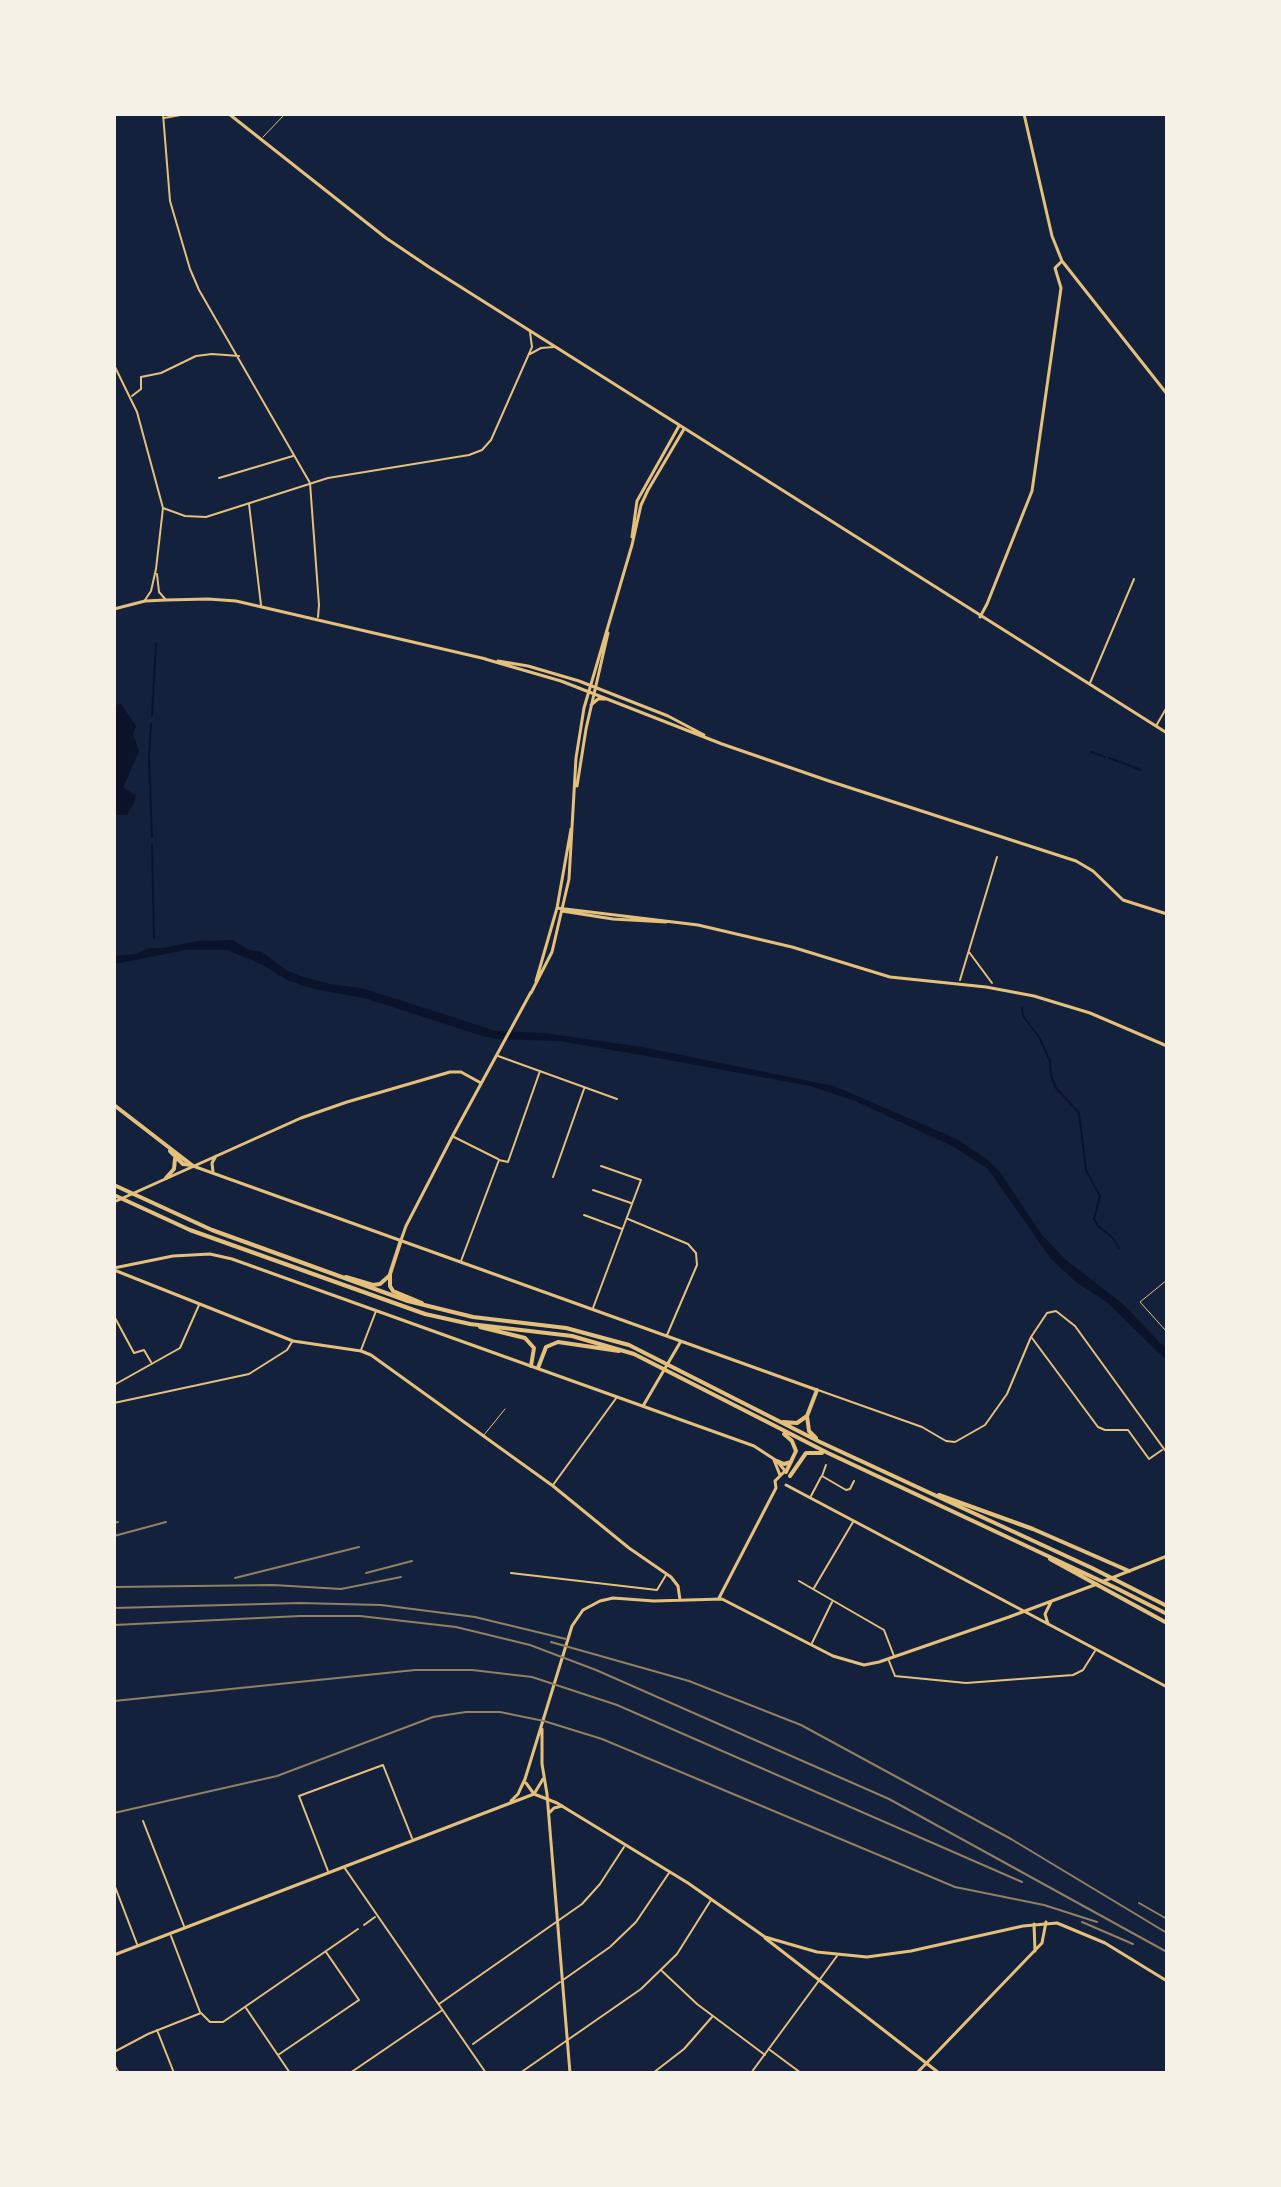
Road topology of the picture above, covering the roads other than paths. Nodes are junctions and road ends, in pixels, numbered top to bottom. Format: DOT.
graph roads {
  1 [pos="186,114"];
  2 [pos="229,114"];
  3 [pos="285,114"];
  4 [pos="1024,114"];
  5 [pos="163,116"];
  6 [pos="261,139"];
  7 [pos="1062,261"];
  8 [pos="529,331"];
  9 [pos="554,347"];
  10 [pos="529,355"];
  11 [pos="239,356"];
  12 [pos="114,365"];
  13 [pos="1167,394"];
  14 [pos="131,396"];
  15 [pos="679,426"];
  16 [pos="684,429"];
  17 [pos="295,456"];
  18 [pos="219,478"];
  19 [pos="310,483"];
  20 [pos="249,503"];
  21 [pos="163,508"];
  22 [pos="631,549"];
  23 [pos="156,569"];
  24 [pos="1134,579"];
  25 [pos="151,591"];
  26 [pos="159,592"];
  27 [pos="156,600"];
  28 [pos="166,600"];
  29 [pos="145,601"];
  30 [pos="261,606"];
  31 [pos="114,609"];
  32 [pos="980,617"];
  33 [pos="317,619"];
  34 [pos="609,626"];
  35 [pos="485,659"];
  36 [pos="600,676"];
  37 [pos="1089,684"];
  38 [pos="594,687"];
  39 [pos="592,693"];
  40 [pos="611,694"];
  41 [pos="608,700"];
  42 [pos="591,705"];
  43 [pos="1167,707"];
  44 [pos="1156,726"];
  45 [pos="1167,733"];
  46 [pos="722,744"];
  47 [pos="575,795"];
  48 [pos="572,822"];
  49 [pos="997,857"];
  50 [pos="564,899"];
  51 [pos="560,909"];
  52 [pos="574,909"];
  53 [pos="568,914"];
  54 [pos="1167,914"];
  55 [pos="678,921"];
  56 [pos="559,922"];
  57 [pos="968,951"];
  58 [pos="960,980"];
  59 [pos="992,983"];
  60 [pos="531,993"];
  61 [pos="1167,1046"];
  62 [pos="498,1053"];
  63 [pos="540,1071"];
  64 [pos="481,1083"];
  65 [pos="584,1087"];
  66 [pos="617,1099"];
  67 [pos="114,1105"];
  68 [pos="452,1137"];
  69 [pos="169,1149"];
  70 [pos="216,1156"];
  71 [pos="174,1157"];
  72 [pos="499,1160"];
  73 [pos="193,1166"];
  74 [pos="601,1166"];
  75 [pos="216,1174"];
  76 [pos="553,1177"];
  77 [pos="166,1178"];
  78 [pos="117,1187"];
  79 [pos="593,1190"];
  80 [pos="114,1195"];
  81 [pos="114,1202"];
  82 [pos="632,1204"];
  83 [pos="584,1215"];
  84 [pos="627,1219"];
  85 [pos="624,1229"];
  86 [pos="401,1240"];
  87 [pos="461,1262"];
  88 [pos="114,1269"];
  89 [pos="390,1274"];
  90 [pos="334,1275"];
  91 [pos="1167,1280"];
  92 [pos="199,1304"];
  93 [pos="429,1307"];
  94 [pos="593,1309"];
  95 [pos="377,1310"];
  96 [pos="114,1316"];
  97 [pos="470,1324"];
  98 [pos="1167,1332"];
  99 [pos="667,1336"];
  100 [pos="1031,1337"];
  101 [pos="293,1341"];
  102 [pos="681,1341"];
  103 [pos="361,1351"];
  104 [pos="629,1352"];
  105 [pos="152,1363"];
  106 [pos="531,1366"];
  107 [pos="538,1368"];
  108 [pos="114,1385"];
  109 [pos="817,1390"];
  110 [pos="617,1397"];
  111 [pos="114,1403"];
  112 [pos="643,1406"];
  113 [pos="505,1409"];
  114 [pos="807,1416"];
  115 [pos="777,1420"];
  116 [pos="779,1429"];
  117 [pos="484,1436"];
  118 [pos="820,1442"];
  119 [pos="1164,1448"];
  120 [pos="828,1453"];
  121 [pos="1167,1453"];
  122 [pos="775,1459"];
  123 [pos="793,1461"];
  124 [pos="826,1465"];
  125 [pos="785,1474"];
  126 [pos="822,1476"];
  127 [pos="854,1481"];
  128 [pos="786,1485"];
  129 [pos="553,1486"];
  130 [pos="776,1488"];
  131 [pos="925,1491"];
  132 [pos="809,1499"];
  133 [pos="853,1522"];
  134 [pos="1031,1548"];
  135 [pos="1167,1556"];
  136 [pos="1108,1564"];
  137 [pos="1129,1571"];
  138 [pos="511,1573"];
  139 [pos="666,1574"];
  140 [pos="1116,1576"];
  141 [pos="799,1581"];
  142 [pos="813,1589"];
  143 [pos="719,1598"];
  144 [pos="680,1600"];
  145 [pos="1053,1600"];
  146 [pos="833,1601"];
  147 [pos="1167,1606"];
  148 [pos="1025,1612"];
  149 [pos="1167,1614"];
  150 [pos="1167,1623"];
  151 [pos="1048,1624"];
  152 [pos="811,1645"];
  153 [pos="1096,1650"];
  154 [pos="895,1657"];
  155 [pos="889,1659"];
  156 [pos="1167,1687"];
  157 [pos="542,1726"];
  158 [pos="543,1778"];
  159 [pos="525,1779"];
  160 [pos="534,1794"];
  161 [pos="547,1798"];
  162 [pos="511,1801"];
  163 [pos="562,1806"];
  164 [pos="548,1817"];
  165 [pos="143,1821"];
  166 [pos="413,1839"];
  167 [pos="625,1844"];
  168 [pos="343,1866"];
  169 [pos="669,1871"];
  170 [pos="329,1872"];
  171 [pos="114,1884"];
  172 [pos="712,1899"];
  173 [pos="376,1917"];
  174 [pos="557,1921"];
  175 [pos="1046,1922"];
  176 [pos="1034,1924"];
  177 [pos="364,1925"];
  178 [pos="184,1927"];
  179 [pos="358,1929"];
  180 [pos="169,1933"];
  181 [pos="765,1937"];
  182 [pos="137,1946"];
  183 [pos="326,1951"];
  184 [pos="1035,1951"];
  185 [pos="114,1955"];
  186 [pos="838,1955"];
  187 [pos="1149,1960"];
  188 [pos="1145,1967"];
  189 [pos="661,1970"];
  190 [pos="819,1980"];
  191 [pos="562,1981"];
  192 [pos="1167,1981"];
  193 [pos="438,2004"];
  194 [pos="245,2007"];
  195 [pos="442,2011"];
  196 [pos="201,2013"];
  197 [pos="712,2017"];
  198 [pos="157,2030"];
  199 [pos="567,2040"];
  200 [pos="473,2044"];
  201 [pos="769,2049"];
  202 [pos="114,2052"];
  203 [pos="278,2055"];
  204 [pos="765,2055"];
  205 [pos="926,2063"];
  206 [pos="114,2064"];
  207 [pos="119,2073"];
  208 [pos="174,2073"];
  209 [pos="290,2073"];
  210 [pos="350,2073"];
  211 [pos="486,2073"];
  212 [pos="520,2073"];
  213 [pos="570,2073"];
  214 [pos="653,2073"];
  215 [pos="751,2073"];
  216 [pos="801,2073"];
  217 [pos="917,2073"];
  218 [pos="939,2073"];
  1 -- 5 [label="street"];
  2 -- 6 [label="street"];
  3 -- 6 [label="lane"];
  4 -- 7 [label="street"];
  5 -- 11 [label="street"];
  6 -- 8 [label="street"];
  7 -- 13 [label="street"];
  7 -- 32 [label="street"];
  8 -- 9 [label="street"];
  8 -- 10 [label="street"];
  9 -- 10 [label="street"];
  9 -- 15 [label="street"];
  10 -- 19 [label="street"];
  11 -- 14 [label="street"];
  11 -- 17 [label="street"];
  12 -- 14 [label="street"];
  14 -- 21 [label="street"];
  15 -- 16 [label="street"];
  15 -- 22 [label="street"];
  16 -- 22 [label="street"];
  16 -- 32 [label="street"];
  17 -- 18 [label="street"];
  17 -- 19 [label="street"];
  19 -- 20 [label="street"];
  19 -- 33 [label="street"];
  20 -- 21 [label="street"];
  20 -- 30 [label="street"];
  21 -- 23 [label="street"];
  22 -- 34 [label="street"];
  23 -- 25 [label="street"];
  23 -- 26 [label="street"];
  24 -- 37 [label="street"];
  25 -- 27 [label="street"];
  25 -- 29 [label="street"];
  26 -- 27 [label="street"];
  26 -- 28 [label="street"];
  27 -- 28 [label="street"];
  27 -- 29 [label="street"];
  28 -- 30 [label="street"];
  29 -- 31 [label="street"];
  30 -- 33 [label="street"];
  32 -- 37 [label="street"];
  33 -- 35 [label="street"];
  34 -- 36 [label="street"];
  34 -- 38 [label="street"];
  35 -- 38 [label="street"];
  35 -- 39 [label="street"];
  36 -- 38 [label="street"];
  36 -- 40 [label="street"];
  37 -- 44 [label="street"];
  38 -- 39 [label="street"];
  38 -- 40 [label="street"];
  39 -- 41 [label="street"];
  39 -- 42 [label="street"];
  39 -- 47 [label="street"];
  40 -- 46 [label="street"];
  41 -- 42 [label="street"];
  41 -- 46 [label="street"];
  42 -- 47 [label="street"];
  43 -- 44 [label="street"];
  44 -- 45 [label="street"];
  46 -- 54 [label="street"];
  47 -- 48 [label="street"];
  48 -- 50 [label="street"];
  48 -- 51 [label="street"];
  49 -- 57 [label="street"];
  50 -- 51 [label="street"];
  50 -- 52 [label="street"];
  51 -- 52 [label="street"];
  51 -- 53 [label="street"];
  51 -- 56 [label="street"];
  51 -- 60 [label="street"];
  52 -- 55 [label="street"];
  53 -- 55 [label="street"];
  53 -- 56 [label="street"];
  55 -- 61 [label="street"];
  56 -- 60 [label="street"];
  57 -- 58 [label="street"];
  57 -- 59 [label="street"];
  60 -- 62 [label="street"];
  62 -- 63 [label="street"];
  62 -- 64 [label="street"];
  63 -- 65 [label="street"];
  63 -- 72 [label="street"];
  64 -- 68 [label="street"];
  64 -- 70 [label="street"];
  65 -- 66 [label="street"];
  65 -- 76 [label="street"];
  67 -- 69 [label="main road"];
  68 -- 72 [label="street"];
  68 -- 86 [label="street"];
  69 -- 71 [label="main road"];
  69 -- 73 [label="main road"];
  70 -- 73 [label="street"];
  70 -- 75 [label="street"];
  71 -- 73 [label="main road"];
  71 -- 77 [label="main road"];
  72 -- 87 [label="street"];
  73 -- 75 [label="street"];
  73 -- 77 [label="street"];
  74 -- 82 [label="street"];
  75 -- 86 [label="street"];
  77 -- 81 [label="street"];
  78 -- 90 [label="main road"];
  79 -- 82 [label="street"];
  80 -- 97 [label="main road"];
  82 -- 84 [label="street"];
  83 -- 85 [label="street"];
  84 -- 85 [label="street"];
  84 -- 99 [label="street"];
  85 -- 94 [label="street"];
  86 -- 87 [label="street"];
  86 -- 89 [label="main road"];
  87 -- 94 [label="street"];
  88 -- 92 [label="street"];
  88 -- 95 [label="street"];
  89 -- 90 [label="main road"];
  89 -- 93 [label="main road"];
  90 -- 93 [label="main road"];
  91 -- 98 [label="lane"];
  92 -- 101 [label="street"];
  92 -- 105 [label="street"];
  93 -- 115 [label="main road"];
  94 -- 99 [label="street"];
  95 -- 103 [label="street"];
  95 -- 106 [label="street"];
  96 -- 105 [label="street"];
  97 -- 104 [label="main road"];
  97 -- 106 [label="main road"];
  99 -- 102 [label="street"];
  100 -- 109 [label="street"];
  100 -- 119 [label="street"];
  100 -- 119 [label="street"];
  101 -- 103 [label="street"];
  101 -- 111 [label="street"];
  102 -- 109 [label="street"];
  102 -- 112 [label="street"];
  103 -- 117 [label="street"];
  104 -- 107 [label="main road"];
  104 -- 116 [label="main road"];
  105 -- 108 [label="street"];
  106 -- 107 [label="street"];
  107 -- 110 [label="street"];
  109 -- 114 [label="main road"];
  110 -- 112 [label="street"];
  110 -- 129 [label="street"];
  112 -- 122 [label="street"];
  113 -- 117 [label="lane"];
  114 -- 115 [label="main road"];
  114 -- 118 [label="main road"];
  115 -- 118 [label="main road"];
  116 -- 120 [label="main road"];
  116 -- 123 [label="main road"];
  117 -- 129 [label="street"];
  118 -- 131 [label="main road"];
  119 -- 121 [label="street"];
  120 -- 125 [label="main road"];
  120 -- 134 [label="main road"];
  122 -- 123 [label="main road"];
  122 -- 125 [label="street"];
  123 -- 125 [label="main road"];
  124 -- 126 [label="street"];
  125 -- 128 [label="street"];
  125 -- 130 [label="street"];
  126 -- 127 [label="street"];
  126 -- 132 [label="street"];
  128 -- 130 [label="street"];
  128 -- 132 [label="street"];
  129 -- 139 [label="street"];
  130 -- 143 [label="street"];
  131 -- 136 [label="main road"];
  131 -- 147 [label="main road"];
  132 -- 133 [label="street"];
  133 -- 142 [label="street"];
  133 -- 148 [label="street"];
  134 -- 149 [label="main road"];
  134 -- 150 [label="main road"];
  135 -- 137 [label="street"];
  136 -- 137 [label="main road"];
  136 -- 140 [label="main road"];
  137 -- 140 [label="street"];
  138 -- 139 [label="street"];
  139 -- 144 [label="street"];
  140 -- 145 [label="street"];
  141 -- 142 [label="street"];
  142 -- 146 [label="street"];
  143 -- 144 [label="street"];
  143 -- 152 [label="street"];
  144 -- 157 [label="street"];
  145 -- 148 [label="street"];
  145 -- 151 [label="street"];
  146 -- 152 [label="street"];
  146 -- 154 [label="street"];
  148 -- 151 [label="street"];
  148 -- 154 [label="street"];
  151 -- 153 [label="street"];
  152 -- 155 [label="street"];
  153 -- 155 [label="street"];
  153 -- 156 [label="street"];
  154 -- 155 [label="street"];
  157 -- 158 [label="street"];
  157 -- 159 [label="street"];
  158 -- 160 [label="street"];
  158 -- 161 [label="street"];
  159 -- 160 [label="street"];
  159 -- 162 [label="street"];
  160 -- 161 [label="street"];
  160 -- 162 [label="street"];
  161 -- 163 [label="street"];
  161 -- 164 [label="street"];
  162 -- 166 [label="street"];
  163 -- 164 [label="street"];
  163 -- 167 [label="street"];
  164 -- 174 [label="street"];
  165 -- 178 [label="street"];
  166 -- 168 [label="street"];
  166 -- 170 [label="street"];
  167 -- 169 [label="street"];
  167 -- 174 [label="street"];
  168 -- 170 [label="street"];
  168 -- 173 [label="street"];
  169 -- 172 [label="street"];
  169 -- 191 [label="street"];
  170 -- 178 [label="street"];
  171 -- 182 [label="street"];
  172 -- 181 [label="street"];
  172 -- 189 [label="street"];
  173 -- 177 [label="street"];
  173 -- 193 [label="street"];
  174 -- 191 [label="street"];
  174 -- 193 [label="street"];
  175 -- 176 [label="street"];
  175 -- 184 [label="street"];
  175 -- 188 [label="street"];
  176 -- 184 [label="street"];
  176 -- 186 [label="street"];
  178 -- 180 [label="street"];
  179 -- 183 [label="street"];
  180 -- 182 [label="street"];
  180 -- 196 [label="street"];
  181 -- 186 [label="street"];
  181 -- 190 [label="street"];
  182 -- 185 [label="street"];
  183 -- 194 [label="street"];
  183 -- 203 [label="street"];
  184 -- 205 [label="street"];
  186 -- 190 [label="street"];
  187 -- 188 [label="street"];
  188 -- 192 [label="street"];
  189 -- 197 [label="street"];
  189 -- 199 [label="street"];
  190 -- 201 [label="street"];
  190 -- 205 [label="street"];
  191 -- 199 [label="street"];
  191 -- 200 [label="street"];
  193 -- 195 [label="street"];
  194 -- 196 [label="street"];
  194 -- 203 [label="street"];
  195 -- 210 [label="street"];
  195 -- 211 [label="street"];
  196 -- 198 [label="street"];
  197 -- 204 [label="street"];
  197 -- 214 [label="street"];
  198 -- 202 [label="street"];
  198 -- 208 [label="street"];
  199 -- 212 [label="street"];
  199 -- 213 [label="street"];
  201 -- 204 [label="street"];
  201 -- 216 [label="street"];
  203 -- 209 [label="street"];
  204 -- 215 [label="street"];
  205 -- 217 [label="street"];
  205 -- 218 [label="street"];
  206 -- 207 [label="street"];
}
